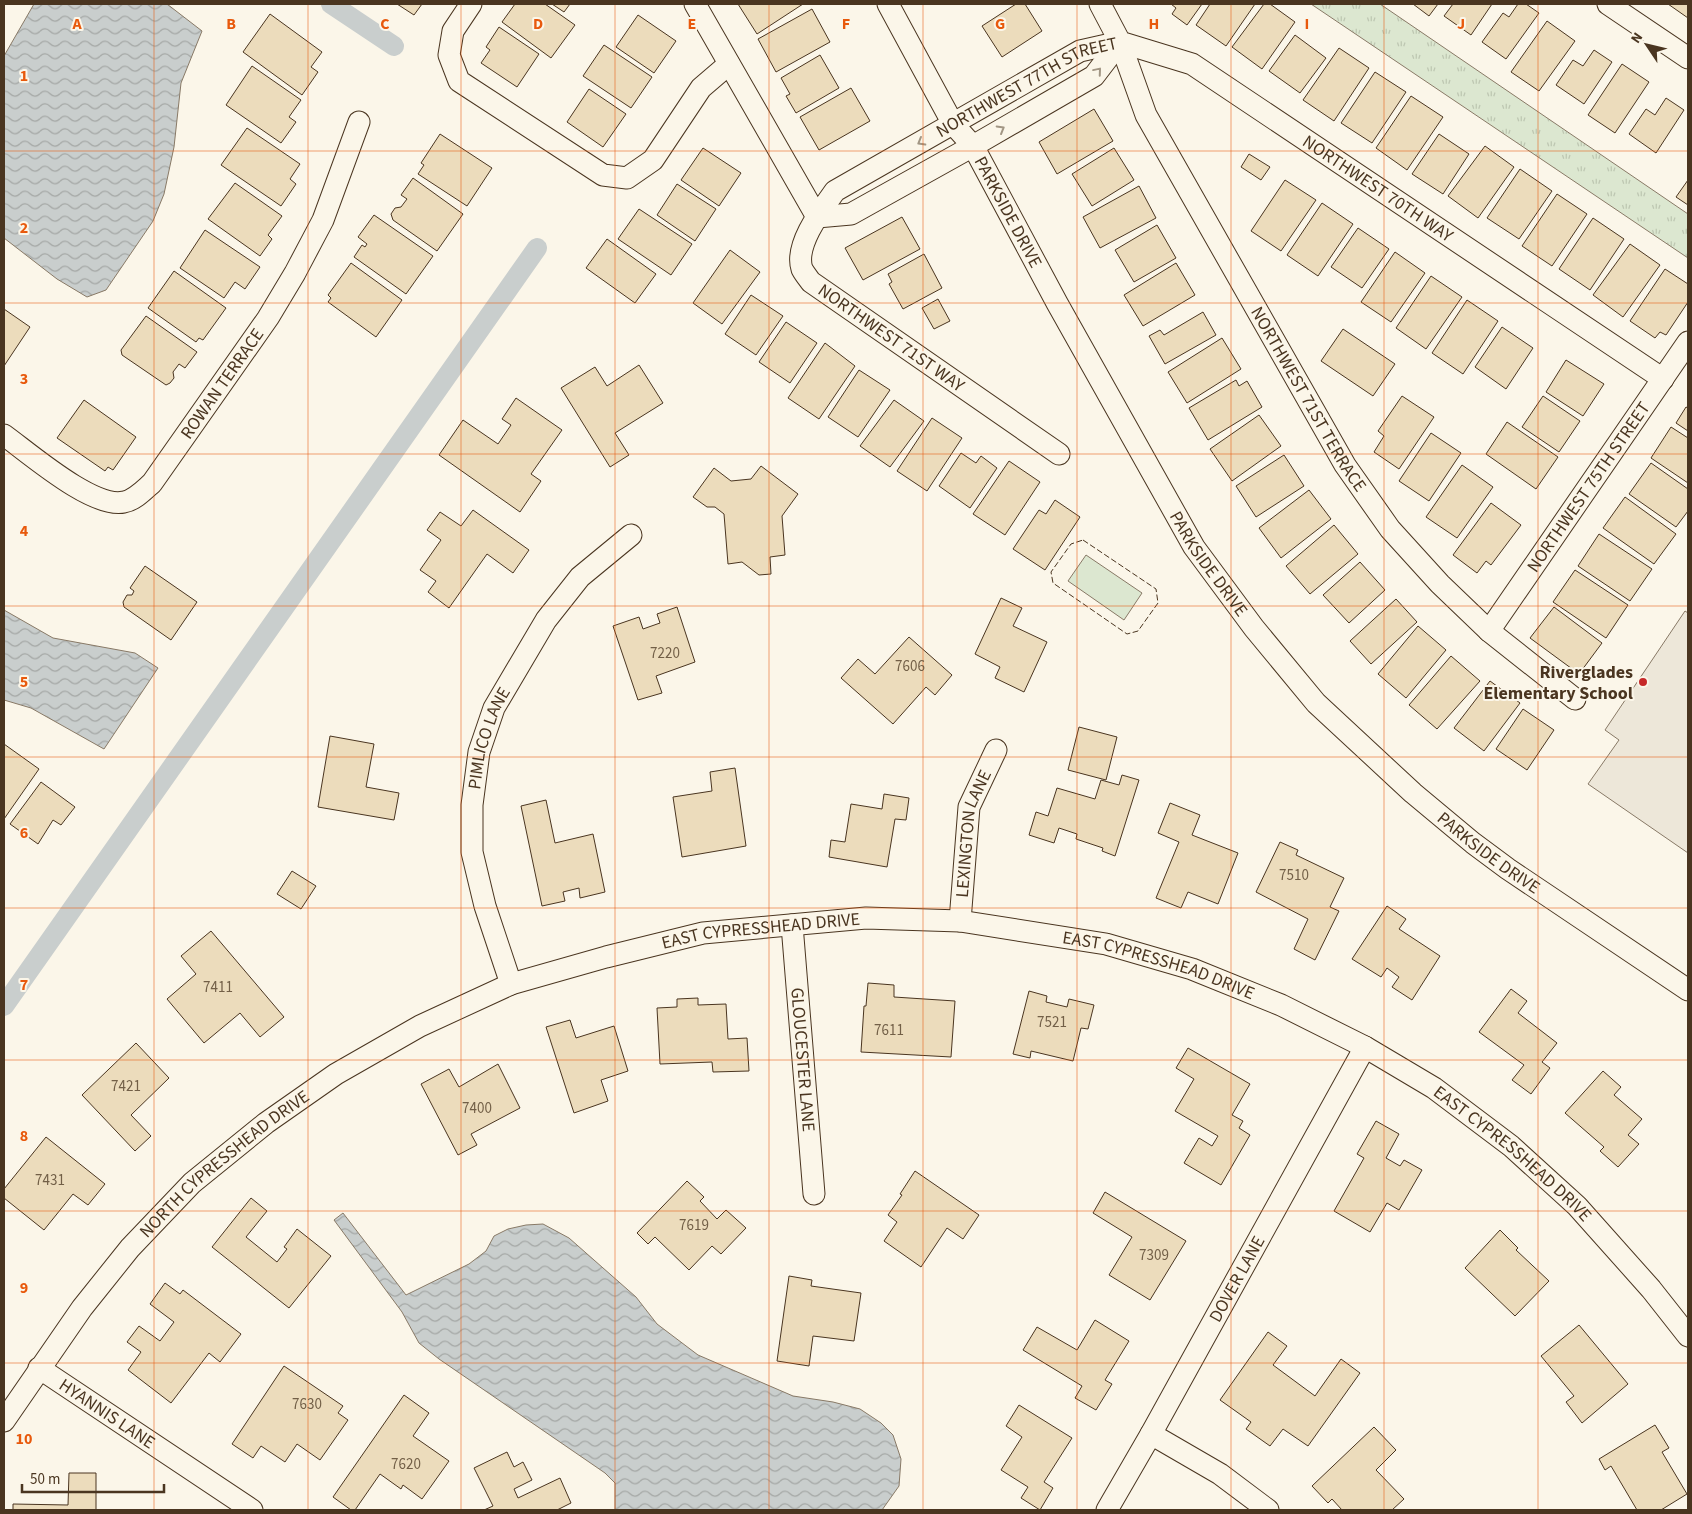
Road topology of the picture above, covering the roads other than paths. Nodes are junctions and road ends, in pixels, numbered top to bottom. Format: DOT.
graph roads {
  1 [pos="471,4"];
  2 [pos="695,4"];
  3 [pos="888,4"];
  4 [pos="1100,4"];
  5 [pos="1608,4"];
  6 [pos="1120,42"];
  7 [pos="1688,58"];
  8 [pos="729,64"];
  9 [pos="1055,66"];
  10 [pos="1068,91"];
  11 [pos="360,122"];
  12 [pos="954,124"];
  13 [pos="973,146"];
  14 [pos="854,181"];
  15 [pos="868,205"];
  16 [pos="817,217"];
  17 [pos="1688,342"];
  18 [pos="1663,379"];
  19 [pos="4,435"];
  20 [pos="1059,454"];
  21 [pos="631,535"];
  22 [pos="1489,632"];
  23 [pos="1575,699"];
  24 [pos="996,750"];
  25 [pos="960,921"];
  26 [pos="792,925"];
  27 [pos="511,984"];
  28 [pos="1688,990"];
  29 [pos="1365,1047"];
  30 [pos="814,1194"];
  31 [pos="1688,1336"];
  32 [pos="39,1368"];
  33 [pos="4,1421"];
  34 [pos="1151,1434"];
  35 [pos="252,1510"];
  36 [pos="1107,1510"];
  37 [pos="1268,1510"];
  1 -- 8 [label="street"];
  2 -- 8 [label="street"];
  3 -- 12 [label="street, PARKSIDE DRIVE"];
  4 -- 6 [label="street"];
  5 -- 7 [label="street"];
  6 -- 9 [label="street, NORTHWEST 77TH STREET"];
  10 -- 6 [label="street, NORTHWEST 77TH STREET, one-way"];
  6 -- 18 [label="street, NORTHWEST 70TH WAY"];
  6 -- 22 [label="street, NORTHWEST 71ST TERRACE"];
  8 -- 16 [label="street"];
  9 -- 10 [label="street"];
  9 -- 12 [label="street, NORTHWEST 77TH STREET"];
  13 -- 10 [label="street, NORTHWEST 77TH STREET, one-way"];
  11 -- 19 [label="street, ROWAN TERRACE"];
  12 -- 13 [label="street, PARKSIDE DRIVE"];
  12 -- 14 [label="street, NORTHWEST 77TH STREET, one-way"];
  13 -- 15 [label="street, NORTHWEST 77TH STREET"];
  13 -- 28 [label="street, PARKSIDE DRIVE"];
  14 -- 15 [label="street"];
  14 -- 16 [label="street, NORTHWEST 77TH STREET"];
  15 -- 16 [label="street, NORTHWEST 77TH STREET"];
  16 -- 20 [label="street, NORTHWEST 71ST WAY"];
  17 -- 18 [label="street, NORTHWEST 75TH STREET"];
  18 -- 22 [label="street, NORTHWEST 75TH STREET"];
  21 -- 27 [label="street, PIMLICO LANE"];
  22 -- 23 [label="street, NORTHWEST 71ST TERRACE"];
  24 -- 25 [label="street, LEXINGTON LANE"];
  25 -- 26 [label="street, EAST CYPRESSHEAD DRIVE"];
  25 -- 29 [label="street, EAST CYPRESSHEAD DRIVE"];
  26 -- 27 [label="street, EAST CYPRESSHEAD DRIVE"];
  26 -- 30 [label="street, GLOUCESTER LANE"];
  27 -- 32 [label="street, NORTH CYPRESSHEAD DRIVE"];
  29 -- 31 [label="street, EAST CYPRESSHEAD DRIVE"];
  29 -- 34 [label="street, DOVER LANE"];
  32 -- 33 [label="street, NORTH CYPRESSHEAD DRIVE"];
  32 -- 35 [label="street, HYANNIS LANE"];
  34 -- 36 [label="street, DOVER LANE"];
  34 -- 37 [label="street"];
}
